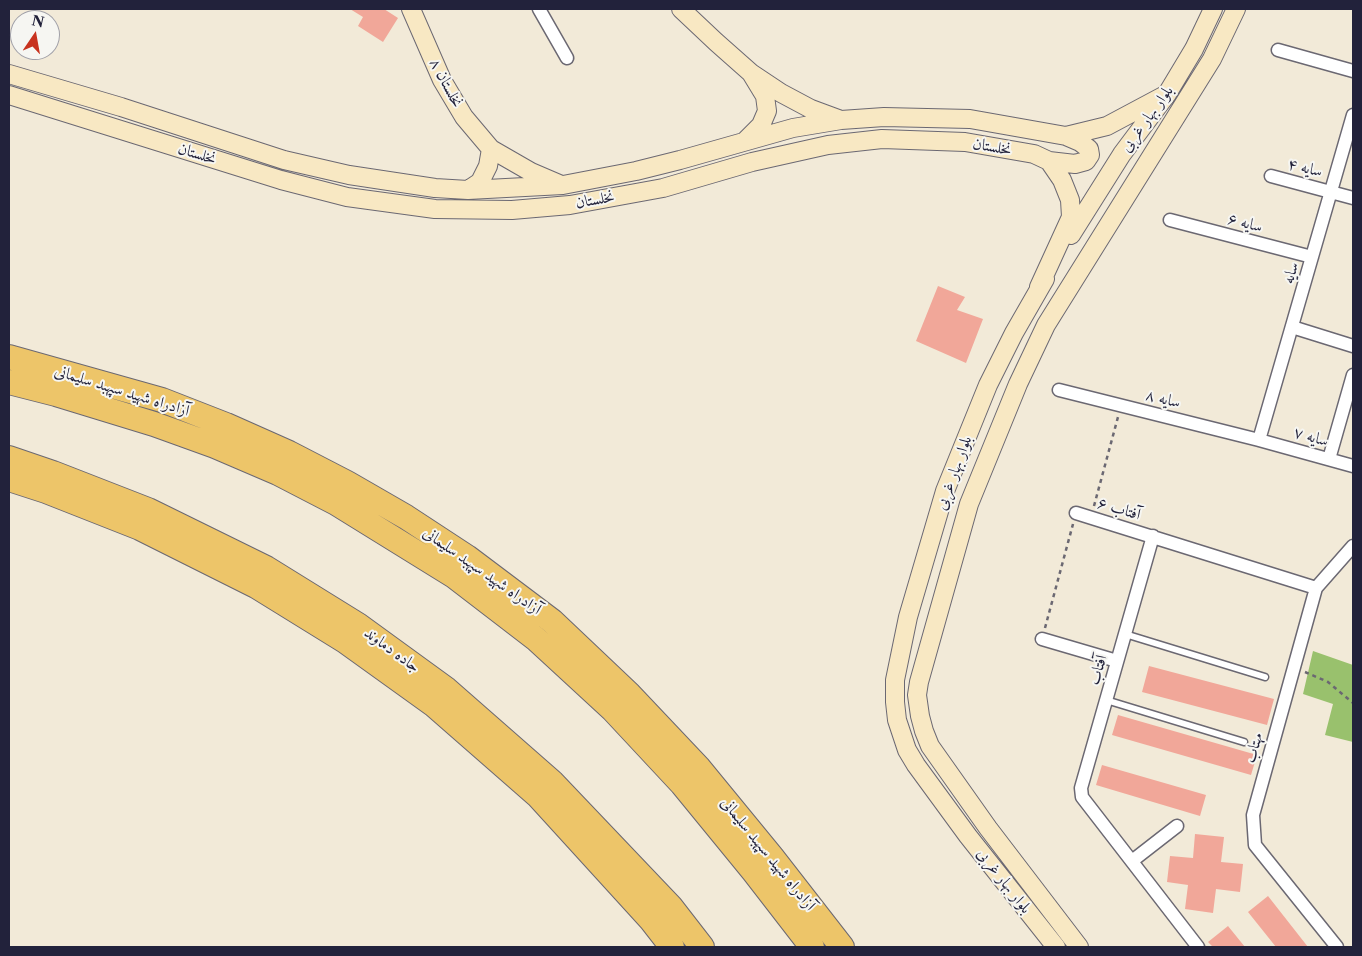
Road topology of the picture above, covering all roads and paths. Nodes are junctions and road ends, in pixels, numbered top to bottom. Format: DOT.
graph roads {
  1 [pos="411,9"];
  2 [pos="539,9"];
  3 [pos="681,9"];
  4 [pos="1213,9"];
  5 [pos="1236,9"];
  6 [pos="1278,50"];
  7 [pos="567,58"];
  8 [pos="1353,71"];
  9 [pos="751,73"];
  10 [pos="9,74"];
  11 [pos="1166,94"];
  12 [pos="9,95"];
  13 [pos="1353,115"];
  14 [pos="841,120"];
  15 [pos="1066,136"];
  16 [pos="746,140"];
  17 [pos="492,149"];
  18 [pos="1049,161"];
  19 [pos="1271,176"];
  20 [pos="563,185"];
  21 [pos="468,190"];
  22 [pos="1331,192"];
  23 [pos="1353,198"];
  24 [pos="1170,220"];
  25 [pos="1312,257"];
  26 [pos="1039,287"];
  27 [pos="1292,327"];
  28 [pos="1353,346"];
  29 [pos="9,358"];
  30 [pos="1353,375"];
  31 [pos="9,382"];
  32 [pos="1059,390"];
  33 [pos="1122,406"];
  34 [pos="1259,440"];
  35 [pos="9,458"];
  36 [pos="1329,459"];
  37 [pos="1353,466"];
  38 [pos="9,480"];
  39 [pos="1076,513"];
  40 [pos="1091,517"];
  41 [pos="1153,536"];
  42 [pos="1353,546"];
  43 [pos="1316,588"];
  44 [pos="1125,634"];
  45 [pos="1042,639"];
  46 [pos="1117,661"];
  47 [pos="1294,668"];
  48 [pos="1265,677"];
  49 [pos="1106,700"];
  50 [pos="1353,703"];
  51 [pos="1244,742"];
  52 [pos="1177,826"];
  53 [pos="1132,861"];
  54 [pos="672,947"];
  55 [pos="702,947"];
  56 [pos="812,947"];
  57 [pos="842,947"];
  58 [pos="1056,947"];
  59 [pos="1079,947"];
  60 [pos="1198,947"];
  61 [pos="1337,947"];
  1 -- 17 [label="street, نخلستان ۸"];
  2 -- 7 [label="street"];
  3 -- 9 [label="street"];
  4 -- 11 [label="street, بلوار بهار غربی"];
  5 -- 59 [label="street, بلوار بهار غربی"];
  6 -- 8 [label="street"];
  9 -- 14 [label="street"];
  9 -- 16 [label="street"];
  10 -- 21 [label="street, نخلستان"];
  11 -- 15 [label="street, نخلستان"];
  11 -- 26 [label="street, بلوار بهار غربی"];
  12 -- 18 [label="street, نخلستان"];
  13 -- 22 [label="street, سایه"];
  14 -- 15 [label="street, نخلستان"];
  14 -- 16 [label="street, نخلستان"];
  15 -- 18 [label="street, نخلستان"];
  16 -- 20 [label="street, نخلستان"];
  17 -- 20 [label="street, نخلستان ۸"];
  17 -- 21 [label="street"];
  18 -- 26 [label="street"];
  19 -- 22 [label="street, سایه ۴"];
  20 -- 21 [label="street, نخلستان"];
  22 -- 23 [label="street, سایه ۴"];
  22 -- 25 [label="street, سایه"];
  24 -- 25 [label="street, سایه ۶"];
  25 -- 27 [label="street, سایه"];
  26 -- 58 [label="street, بلوار بهار غربی"];
  27 -- 28 [label="street"];
  27 -- 34 [label="street, سایه"];
  29 -- 57 [label="highway, آزادراه شهید سپهبد سلیمانی"];
  30 -- 36 [label="street"];
  31 -- 56 [label="highway, آزادراه شهید سپهبد سلیمانی"];
  32 -- 33 [label="street, سایه ۸"];
  33 -- 34 [label="street, سایه ۸"];
  33 -- 40 [label="path"];
  34 -- 36 [label="street, سایه ۷"];
  35 -- 55 [label="highway, جاده دماوند"];
  36 -- 37 [label="street, سایه ۷"];
  38 -- 54 [label="highway, جاده دماوند"];
  39 -- 40 [label="street, آفتاب ۶"];
  39 -- 45 [label="path"];
  40 -- 41 [label="street, آفتاب ۶"];
  41 -- 43 [label="street"];
  41 -- 44 [label="street, آفتاب"];
  42 -- 43 [label="street, مهتاب"];
  43 -- 47 [label="street, مهتاب"];
  44 -- 46 [label="street, آفتاب"];
  44 -- 48 [label="lane"];
  45 -- 46 [label="street"];
  46 -- 49 [label="street, آفتاب"];
  47 -- 50 [label="path"];
  47 -- 61 [label="street, مهتاب"];
  49 -- 51 [label="lane"];
  49 -- 53 [label="street, آفتاب"];
  52 -- 53 [label="street"];
  53 -- 60 [label="street, آفتاب"];
}
